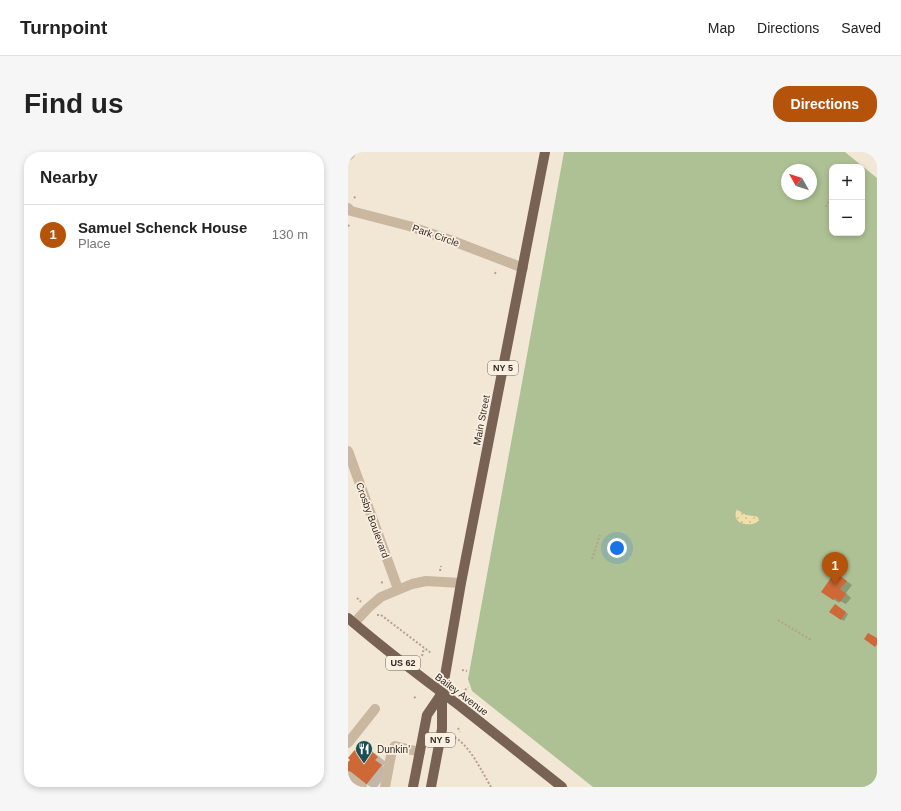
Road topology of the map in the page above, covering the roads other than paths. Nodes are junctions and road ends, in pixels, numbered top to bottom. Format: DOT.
graph roads {
  1 [pos="351,152"];
  2 [pos="545,152"];
  3 [pos="348,156"];
  4 [pos="348,208"];
  5 [pos="523,268"];
  6 [pos="348,452"];
  7 [pos="461,583"];
  8 [pos="398,589"];
  9 [pos="351,621"];
  10 [pos="442,693"];
  11 [pos="376,709"];
  12 [pos="348,743"];
  13 [pos="420,752"];
  14 [pos="348,776"];
  15 [pos="362,787"];
  16 [pos="385,787"];
  17 [pos="413,787"];
  18 [pos="431,787"];
  19 [pos="562,787"];
  1 -- 3 [label="street"];
  2 -- 5 [label="main road, Main Street / NY 5"];
  4 -- 5 [label="street, Park Circle"];
  5 -- 7 [label="main road, Main Street / NY 5"];
  6 -- 8 [label="street, Crosby Boulevard"];
  7 -- 8 [label="street"];
  7 -- 10 [label="main road, Main Street / NY 5"];
  8 -- 9 [label="street"];
  9 -- 10 [label="main road, Bailey Avenue / US 62"];
  10 -- 13 [label="main road, Main Street / NY 5"];
  10 -- 18 [label="main road, Main Street / NY 5"];
  10 -- 19 [label="main road, Bailey Avenue / US 62"];
  11 -- 12 [label="street"];
  13 -- 16 [label="street"];
  13 -- 17 [label="main road, Main Street / NY 5"];
  14 -- 15 [label="street"];
}
